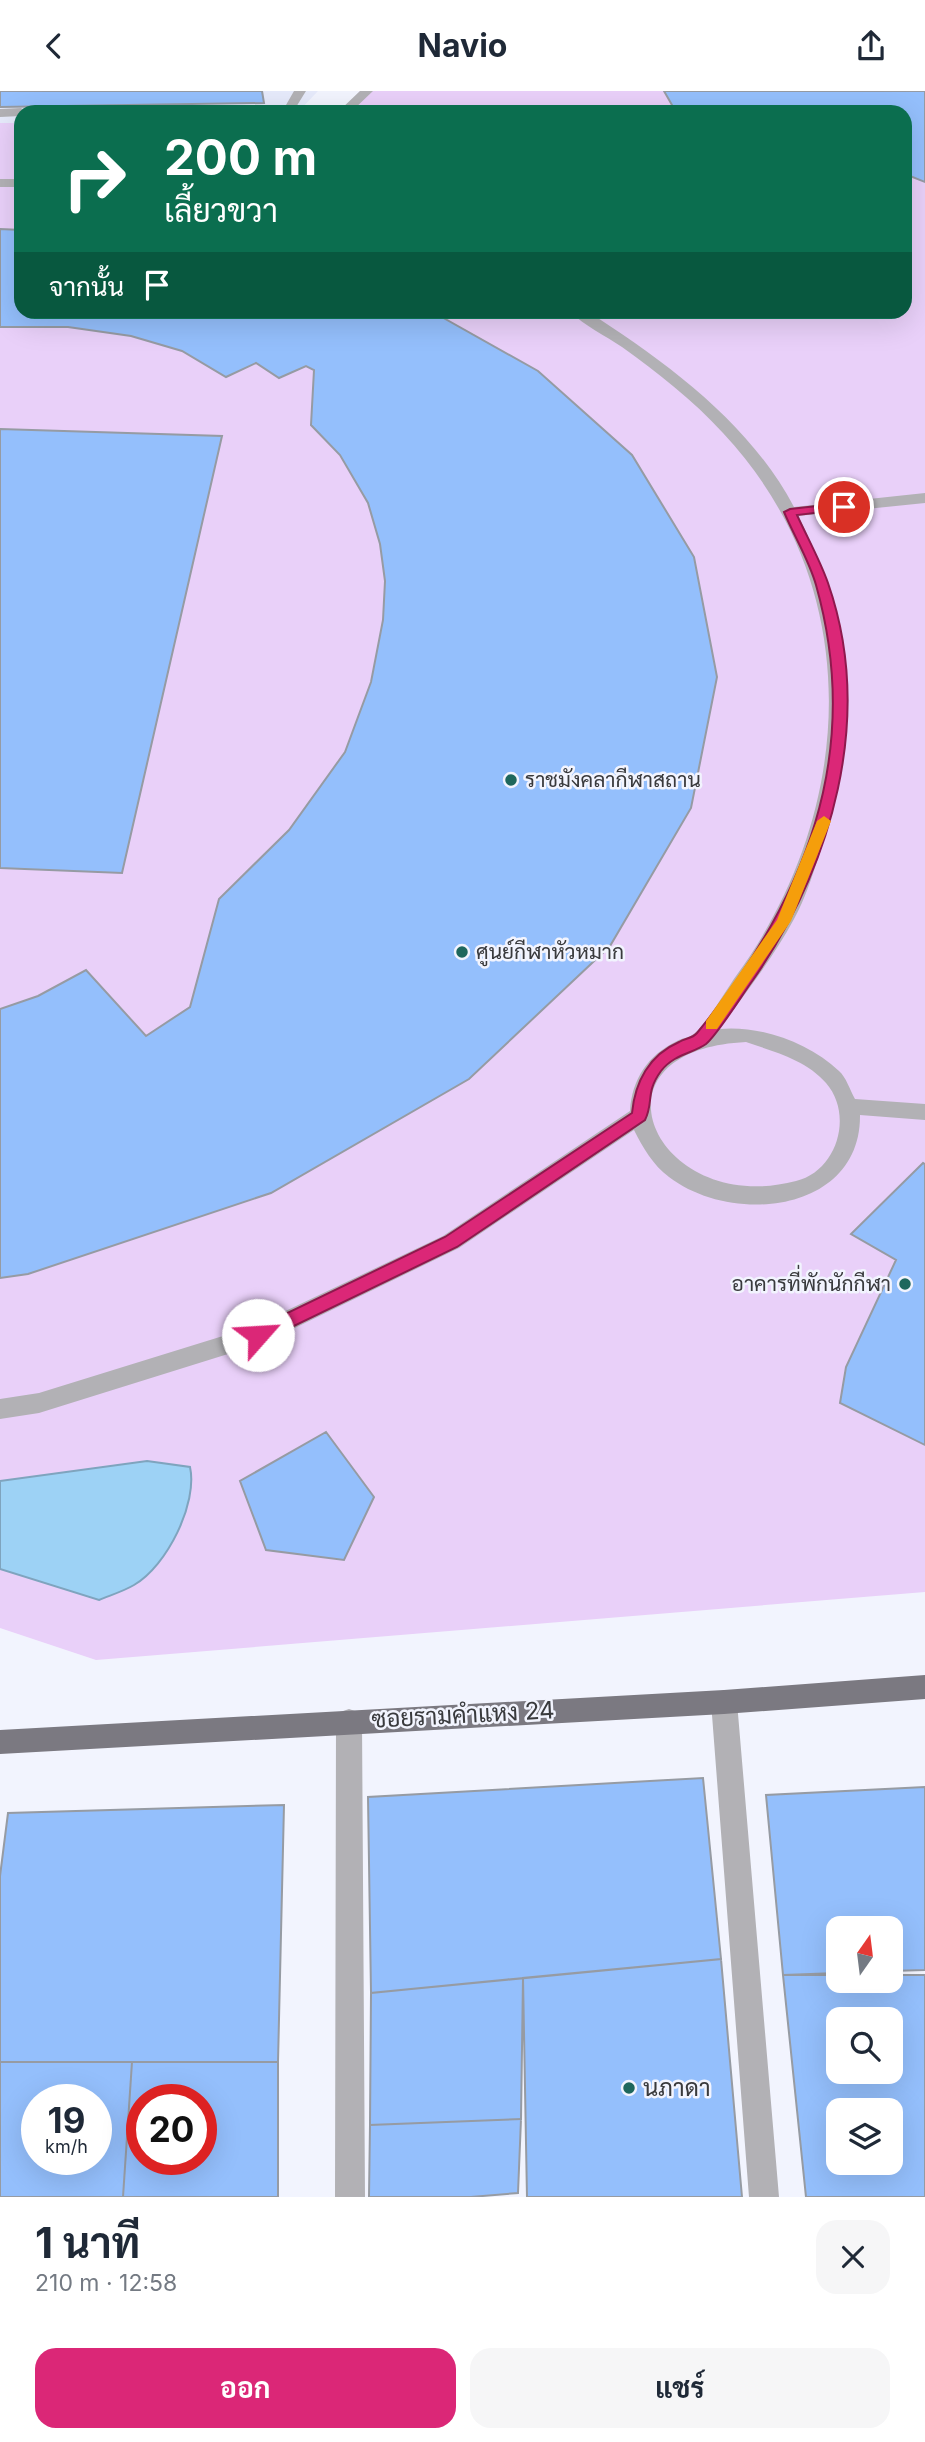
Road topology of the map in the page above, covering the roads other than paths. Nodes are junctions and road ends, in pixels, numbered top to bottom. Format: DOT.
graph roads {
  1 [pos="367,91"];
  2 [pos="352,105"];
  3 [pos="589,319"];
  4 [pos="925,498"];
  5 [pos="790,512"];
  6 [pos="700,1040"];
  7 [pos="849,1106"];
  8 [pos="925,1112"];
  9 [pos="639,1116"];
  10 [pos="0,1409"];
  11 [pos="925,1687"];
  12 [pos="724,1702"];
  13 [pos="349,1721"];
  14 [pos="0,1742"];
  15 [pos="350,2197"];
  16 [pos="765,2197"];
  1 -- 2 [label="street"];
  3 -- 5 [label="street"];
  4 -- 5 [label="street"];
  5 -- 6 [label="street"];
  6 -- 7 [label="street"];
  6 -- 9 [label="street"];
  7 -- 8 [label="street"];
  7 -- 9 [label="street"];
  9 -- 10 [label="street"];
  11 -- 12 [label="main road, ซอยรามคำแหง 24"];
  12 -- 13 [label="main road, ซอยรามคำแหง 24"];
  12 -- 16 [label="street"];
  13 -- 14 [label="main road, ซอยรามคำแหง 24"];
  13 -- 15 [label="street"];
}
